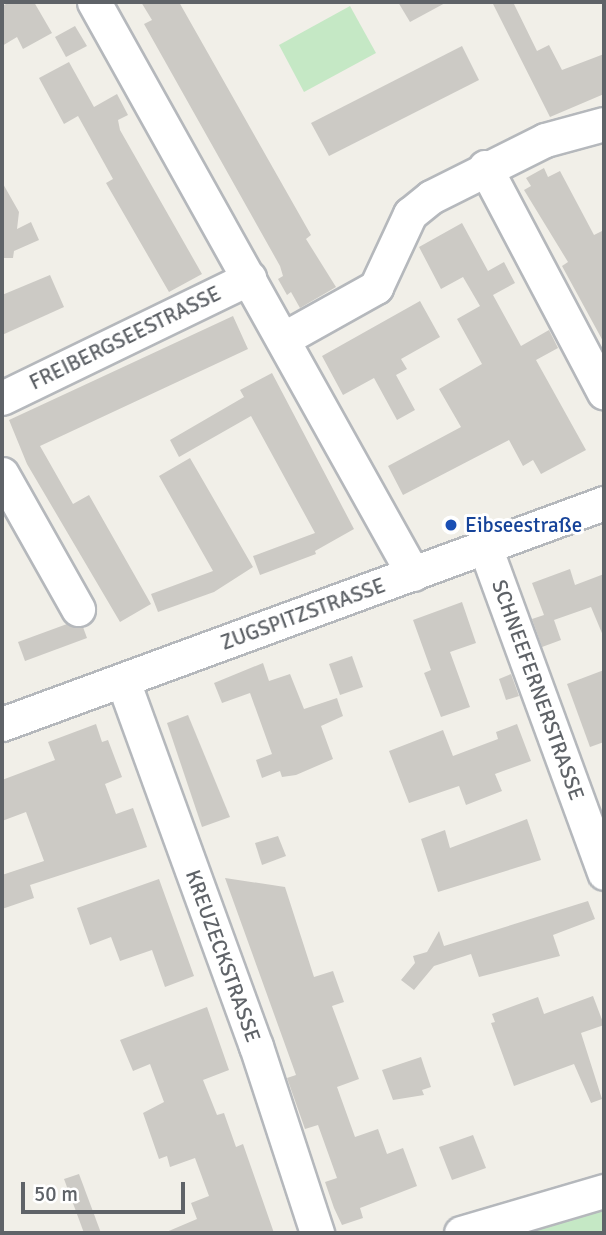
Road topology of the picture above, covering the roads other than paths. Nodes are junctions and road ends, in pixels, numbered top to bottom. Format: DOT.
graph roads {
  1 [pos="94,2"];
  2 [pos="604,124"];
  3 [pos="485,167"];
  4 [pos="248,278"];
  5 [pos="283,339"];
  6 [pos="604,393"];
  7 [pos="2,398"];
  8 [pos="2,474"];
  9 [pos="604,503"];
  10 [pos="485,547"];
  11 [pos="413,574"];
  12 [pos="78,609"];
  13 [pos="123,681"];
  14 [pos="2,724"];
  15 [pos="604,873"];
  16 [pos="604,1191"];
  17 [pos="317,1233"];
  18 [pos="461,1233"];
  1 -- 4 [label="street"];
  2 -- 3 [label="street"];
  3 -- 5 [label="street"];
  3 -- 6 [label="street"];
  4 -- 5 [label="street"];
  4 -- 7 [label="street, FREIBERGSEESTRASSE"];
  5 -- 11 [label="street"];
  8 -- 12 [label="street"];
  9 -- 10 [label="street, ZUGSPITZSTRASSE"];
  10 -- 11 [label="street, ZUGSPITZSTRASSE"];
  10 -- 15 [label="street, SCHNEEFERNERSTRASSE"];
  11 -- 13 [label="street, ZUGSPITZSTRASSE"];
  13 -- 14 [label="street, ZUGSPITZSTRASSE"];
  13 -- 17 [label="street, KREUZECKSTRASSE"];
  16 -- 18 [label="street"];
}
